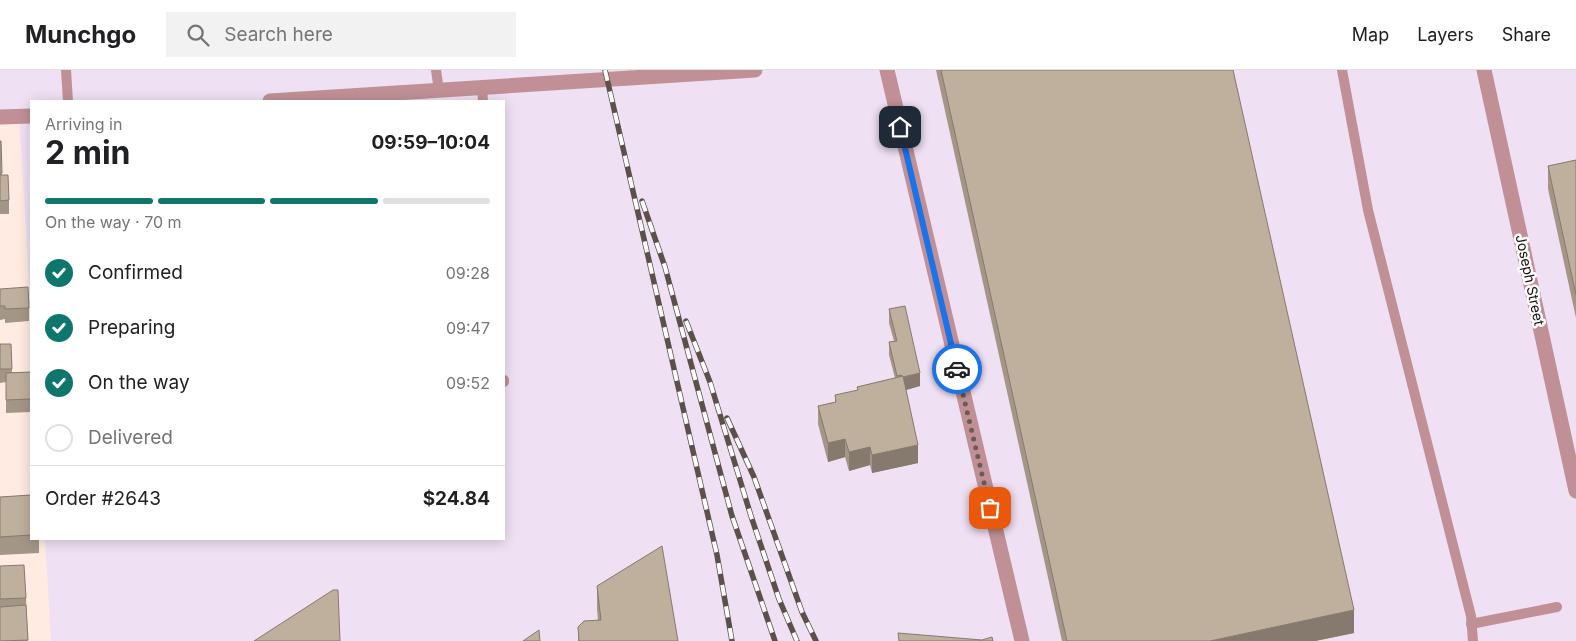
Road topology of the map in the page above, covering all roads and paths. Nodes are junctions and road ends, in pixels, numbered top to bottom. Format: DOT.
graph roads {
  1 [pos="66,70"];
  2 [pos="436,70"];
  3 [pos="755,70"];
  4 [pos="887,70"];
  5 [pos="1342,70"];
  6 [pos="1484,70"];
  7 [pos="439,91"];
  8 [pos="483,95"];
  9 [pos="68,100"];
  10 [pos="287,100"];
  11 [pos="30,116"];
  12 [pos="0,117"];
  13 [pos="1576,491"];
  14 [pos="1558,607"];
  15 [pos="1472,624"];
  16 [pos="1022,641"];
  17 [pos="1473,641"];
  1 -- 9 [label="lane"];
  2 -- 7 [label="lane"];
  3 -- 8 [label="street"];
  4 -- 16 [label="street"];
  5 -- 15 [label="lane"];
  6 -- 13 [label="street, Joseph Street"];
  7 -- 8 [label="street"];
  7 -- 10 [label="street"];
  11 -- 12 [label="street"];
  14 -- 15 [label="lane"];
  15 -- 17 [label="lane"];
}
